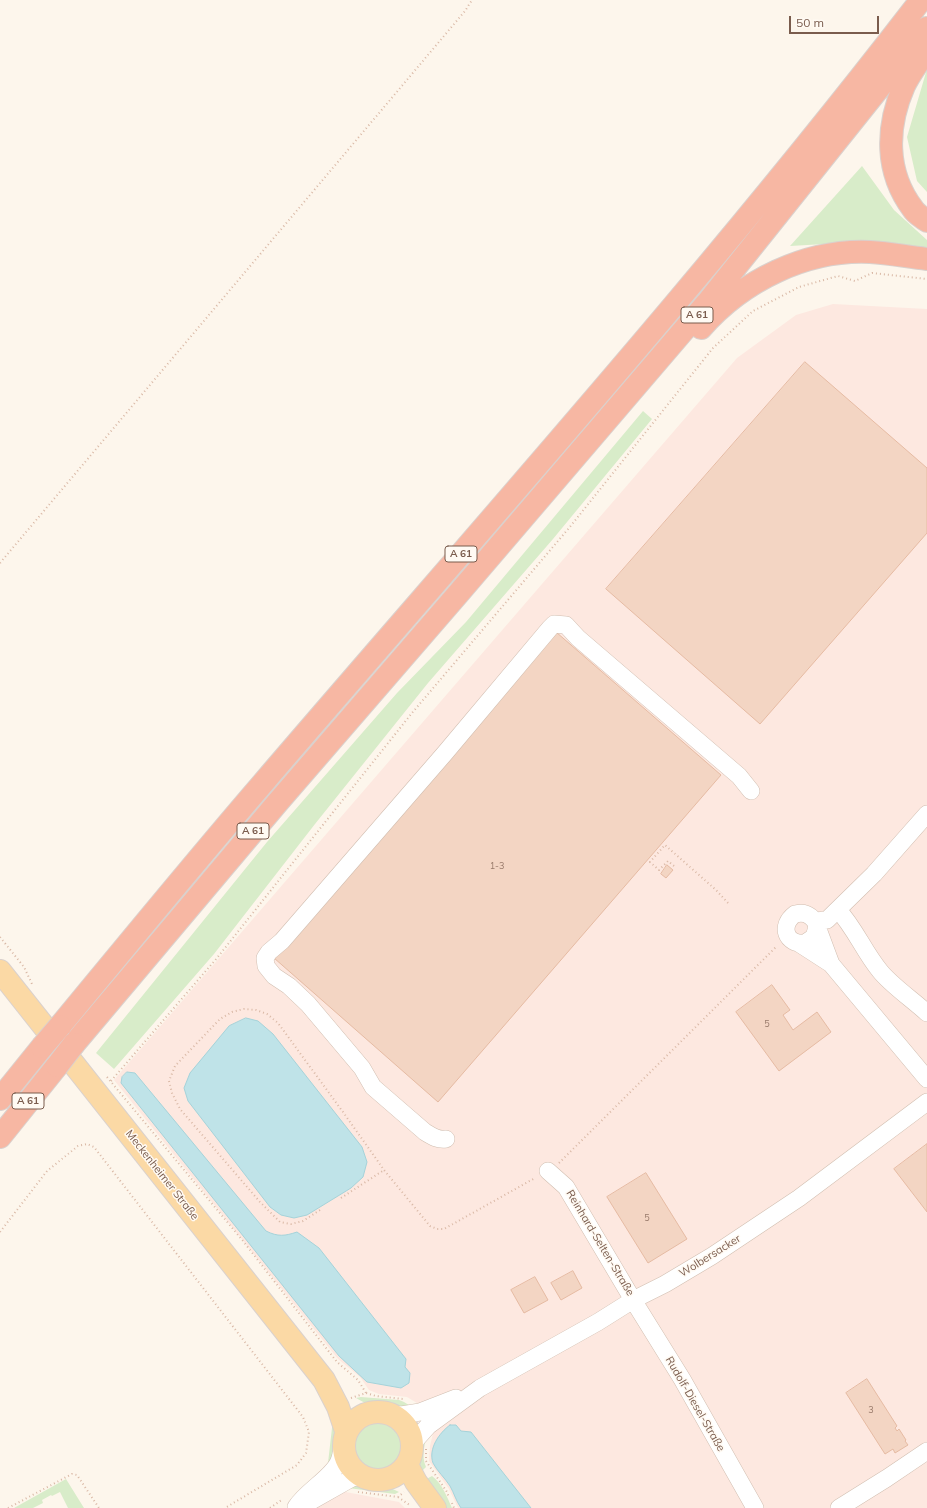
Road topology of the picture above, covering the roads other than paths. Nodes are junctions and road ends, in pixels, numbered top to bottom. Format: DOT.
graph roads {
  1 [pos="921,0"];
  2 [pos="927,28"];
  3 [pos="927,49"];
  4 [pos="927,221"];
  5 [pos="927,259"];
  6 [pos="458,594"];
  7 [pos="751,791"];
  8 [pos="927,814"];
  9 [pos="838,910"];
  10 [pos="816,924"];
  11 [pos="794,939"];
  12 [pos="831,964"];
  13 [pos="0,970"];
  14 [pos="927,1013"];
  15 [pos="927,1079"];
  16 [pos="0,1100"];
  17 [pos="927,1102"];
  18 [pos="0,1137"];
  19 [pos="446,1138"];
  20 [pos="548,1171"];
  21 [pos="633,1300"];
  22 [pos="324,1380"];
  23 [pos="480,1388"];
  24 [pos="357,1407"];
  25 [pos="395,1416"];
  26 [pos="344,1438"];
  27 [pos="412,1444"];
  28 [pos="927,1451"];
  29 [pos="407,1465"];
  30 [pos="360,1476"];
  31 [pos="384,1480"];
  32 [pos="406,1499"];
  33 [pos="295,1507"];
  34 [pos="422,1508"];
  35 [pos="435,1508"];
  36 [pos="755,1508"];
  37 [pos="839,1508"];
  1 -- 16 [label="highway, A 61, bridge"];
  2 -- 6 [label="highway, A 61"];
  3 -- 4 [label="highway"];
  5 -- 6 [label="highway, A 61"];
  6 -- 18 [label="highway, A 61, bridge"];
  7 -- 19 [label="street"];
  8 -- 9 [label="street"];
  9 -- 10 [label="street"];
  9 -- 14 [label="street"];
  10 -- 11 [label="street"];
  10 -- 11 [label="street"];
  10 -- 12 [label="street"];
  11 -- 12 [label="street"];
  12 -- 15 [label="street"];
  13 -- 22 [label="main road, Meckenheimer Straße"];
  17 -- 21 [label="street, Wolbersacker"];
  20 -- 21 [label="street, Reinhard-Selten-Straße"];
  21 -- 23 [label="street, Wolbersacker"];
  21 -- 36 [label="street, Rudolf-Diesel-Straße"];
  22 -- 24 [label="main road, Meckenheimer Straße"];
  22 -- 26 [label="main road, Meckenheimer Straße"];
  23 -- 25 [label="street, Wolbersacker"];
  23 -- 27 [label="street, Wolbersacker"];
  24 -- 25 [label="main road"];
  24 -- 26 [label="main road"];
  25 -- 27 [label="main road"];
  26 -- 30 [label="main road, Meckenheimer Straße"];
  26 -- 33 [label="street"];
  27 -- 29 [label="main road"];
  28 -- 37 [label="street"];
  29 -- 31 [label="main road"];
  29 -- 35 [label="main road"];
  30 -- 31 [label="main road"];
  30 -- 33 [label="street"];
  31 -- 32 [label="main road"];
  32 -- 34 [label="main road"];
}
